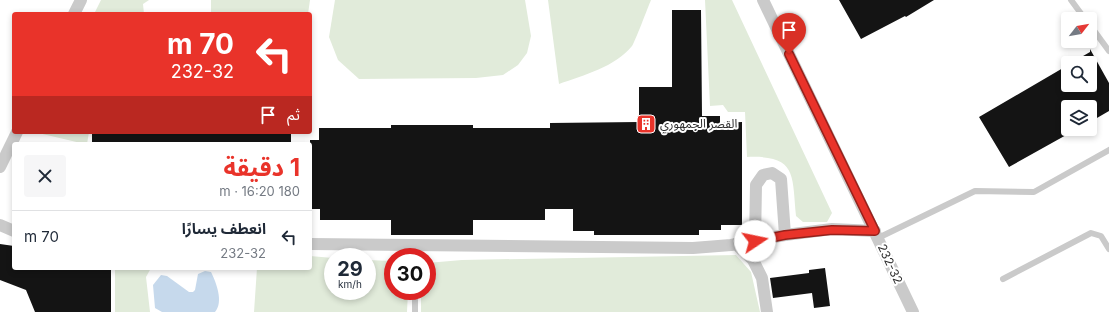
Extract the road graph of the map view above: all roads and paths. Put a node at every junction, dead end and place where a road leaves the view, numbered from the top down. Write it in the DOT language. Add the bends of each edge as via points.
graph roads {
  1 [pos="81,0"];
  2 [pos="762,0"];
  3 [pos="1072,0"];
  4 [pos="75,12"];
  5 [pos="1080,12"];
  6 [pos="1097,35"];
  7 [pos="1109,52"];
  8 [pos="12,142"];
  9 [pos="1109,150"];
  10 [pos="0,167"];
  11 [pos="0,225"];
  12 [pos="12,230"];
  13 [pos="876,234"];
  14 [pos="785,235"];
  15 [pos="755,241"];
  16 [pos="312,244"];
  17 [pos="736,244"];
  18 [pos="384,249"];
  19 [pos="1109,249"];
  20 [pos="436,251"];
  21 [pos="1003,279"];
  22 [pos="415,300"];
  23 [pos="414,312"];
  24 [pos="767,312"];
  25 [pos="913,312"];
  1 -- 4 [label="street"];
  2 -- 13 [label="street, 232-32"];
  3 -- 5 [label="lane"];
  6 -- 7 [label="lane"];
  8 -- 10 [label="street"];
  9 -- 13 [label="lane" via="1034,192 975,191"];
  11 -- 12 [label="street"];
  13 -- 14 [label="street" via="832,230"];
  13 -- 25 [label="street, 232-32"];
  14 -- 15 [label="street"];
  14 -- 15 [label="street" via="781,179 772,173 763,175 756,184"];
  15 -- 17 [label="street"];
  16 -- 18 [label="street"];
  17 -- 20 [label="street" via="693,248"];
  17 -- 24 [label="street" via="753,260 762,278"];
  19 -- 21 [label="lane" via="1101,236 1091,233"];
  22 -- 23 [label="lane"];
}
